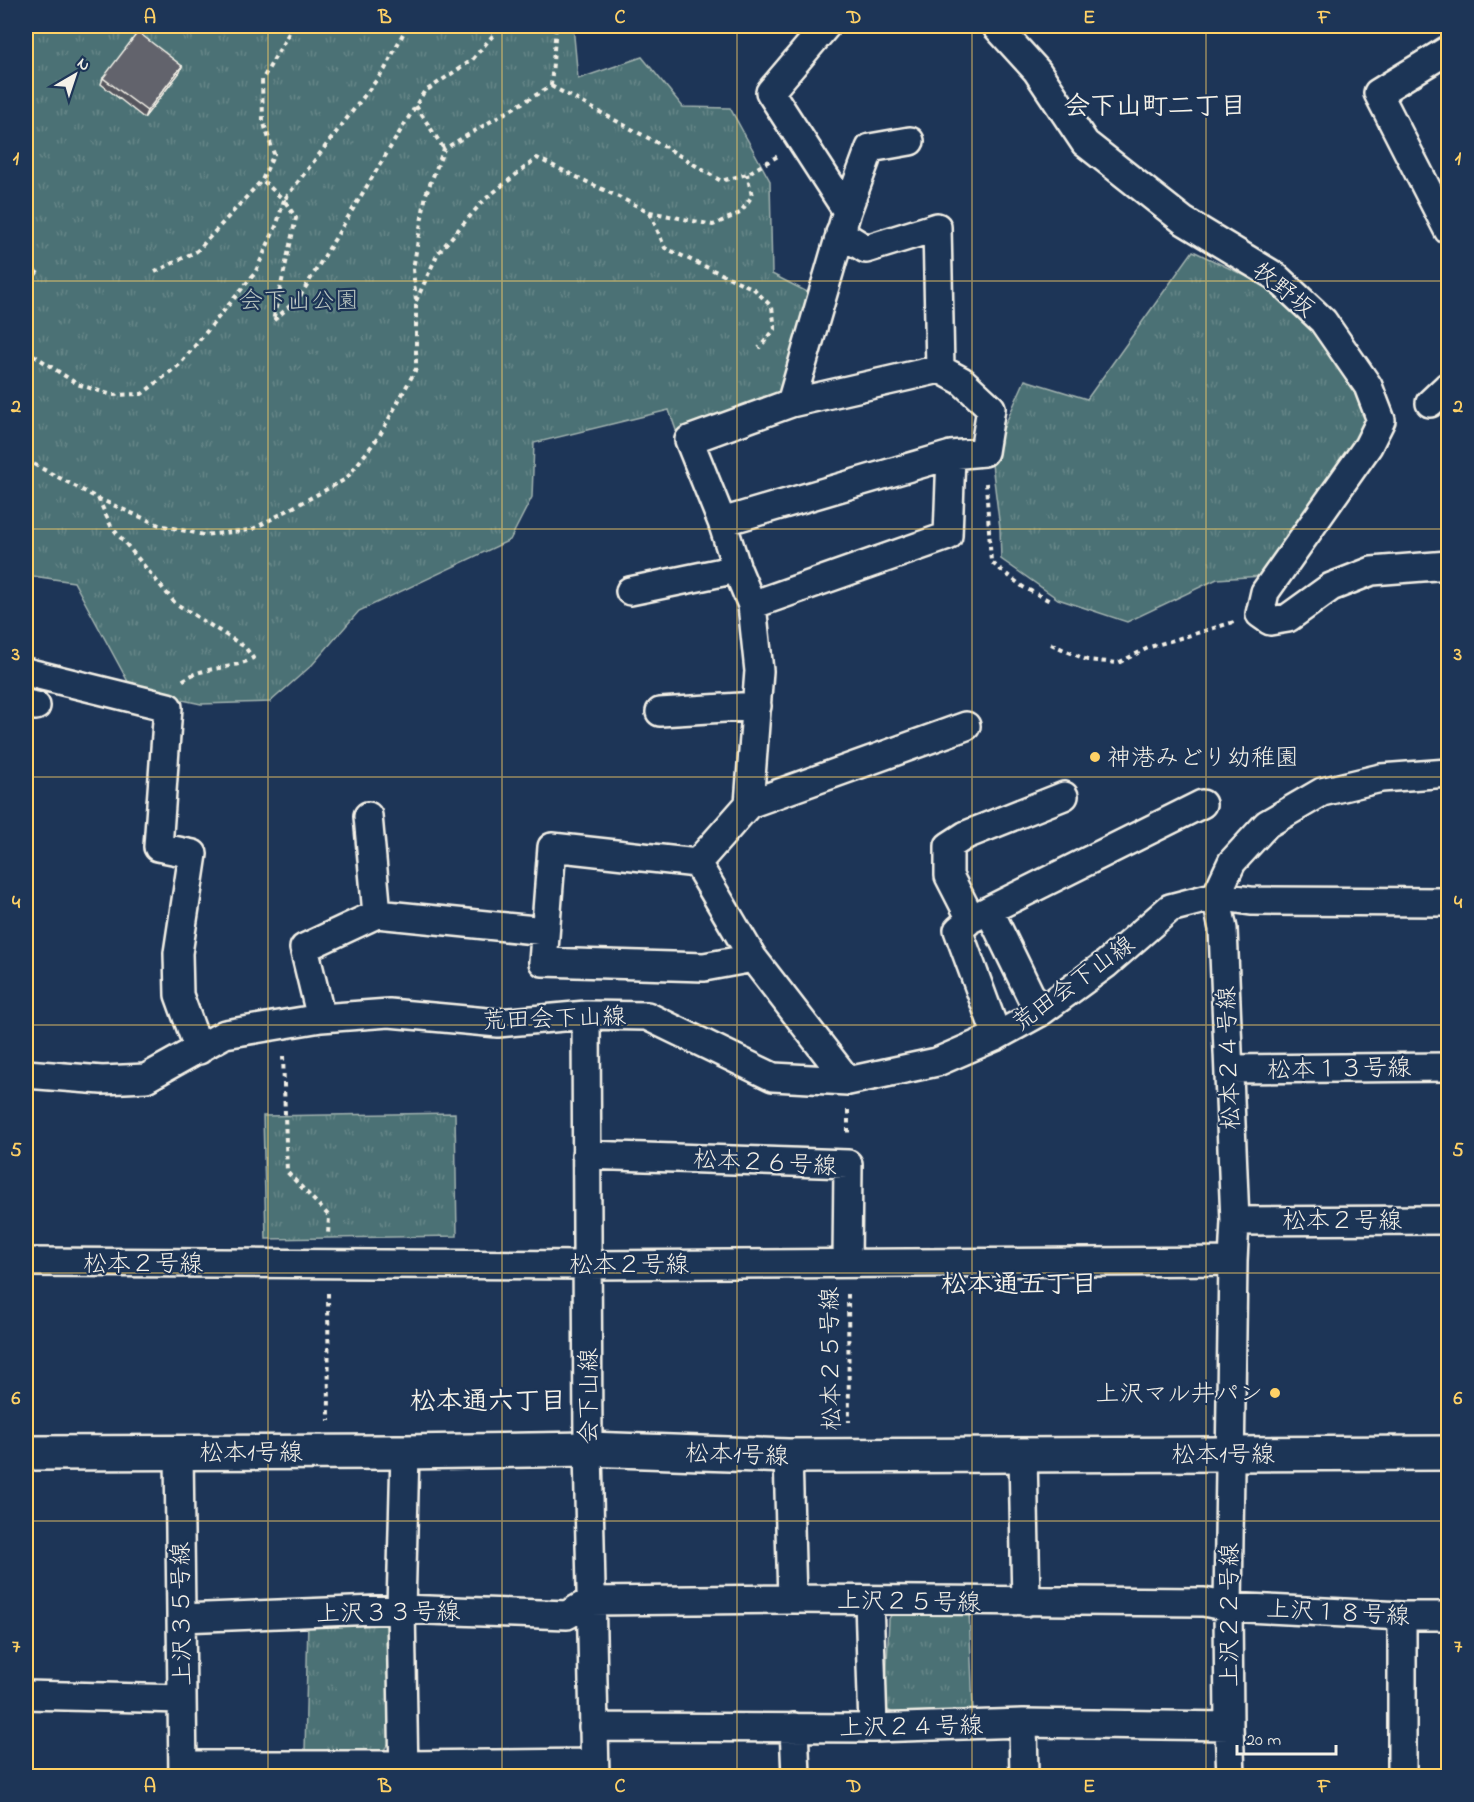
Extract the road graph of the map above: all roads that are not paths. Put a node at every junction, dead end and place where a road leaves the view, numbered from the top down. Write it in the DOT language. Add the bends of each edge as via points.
graph roads {
  1 [pos="825,26"];
  2 [pos="996,26"];
  3 [pos="1449,50"];
  4 [pos="910,141"];
  5 [pos="843,222"];
  6 [pos="1449,231"];
  7 [pos="940,369"];
  8 [pos="791,404"];
  9 [pos="951,455"];
  10 [pos="722,522"];
  11 [pos="1449,565"];
  12 [pos="737,569"];
  13 [pos="630,591"];
  14 [pos="752,605"];
  15 [pos="26,672"];
  16 [pos="757,706"];
  17 [pos="660,712"];
  18 [pos="966,726"];
  19 [pos="1449,773"];
  20 [pos="1064,796"];
  21 [pos="749,804"];
  22 [pos="1202,804"];
  23 [pos="368,816"];
  24 [pos="698,863"];
  25 [pos="1216,896"];
  26 [pos="1449,902"];
  27 [pos="377,914"];
  28 [pos="980,914"];
  29 [pos="546,931"];
  30 [pos="753,958"];
  31 [pos="1039,1012"];
  32 [pos="586,1015"];
  33 [pos="321,1018"];
  34 [pos="998,1036"];
  35 [pos="198,1050"];
  36 [pos="1449,1067"];
  37 [pos="1229,1069"];
  38 [pos="26,1074"];
  39 [pos="848,1081"];
  40 [pos="586,1155"];
  41 [pos="1449,1220"];
  42 [pos="1236,1221"];
  43 [pos="1233,1261"];
  44 [pos="26,1262"];
  45 [pos="847,1263"];
  46 [pos="587,1265"];
  47 [pos="588,1449"];
  48 [pos="179,1452"];
  49 [pos="405,1452"];
  50 [pos="26,1453"];
  51 [pos="1449,1453"];
  52 [pos="1230,1454"];
  53 [pos="1023,1455"];
  54 [pos="788,1456"];
  55 [pos="792,1599"];
  56 [pos="869,1600"];
  57 [pos="591,1601"];
  58 [pos="1026,1602"];
  59 [pos="1228,1606"];
  60 [pos="401,1610"];
  61 [pos="1402,1616"];
  62 [pos="1449,1616"];
  63 [pos="181,1618"];
  64 [pos="26,1695"];
  65 [pos="182,1699"];
  66 [pos="1023,1723"];
  67 [pos="1228,1726"];
  68 [pos="593,1727"];
  69 [pos="794,1727"];
  70 [pos="873,1728"];
  71 [pos="594,1770"];
  72 [pos="183,1771"];
  73 [pos="404,1771"];
  74 [pos="796,1776"];
  75 [pos="1024,1776"];
  76 [pos="1231,1776"];
  77 [pos="1402,1776"];
  1 -- 5 [label="street" via="770,92"];
  2 -- 11 [label="street, 牧野坂" via="1037,71 1085,143 1184,221 1275,276 1323,321 1368,386 1381,420 1368,446 1265,592 1260,614 1270,621 1288,618 1331,587 1372,571"];
  3 -- 6 [label="street" via="1378,93"];
  4 -- 5 [label="street" via="870,148"];
  5 -- 7 [label="street" via="866,249 937,228"];
  5 -- 8 [label="street"];
  7 -- 8 [label="street"];
  7 -- 9 [label="street" via="962,381 991,408 984,452"];
  8 -- 10 [label="street" via="690,440"];
  9 -- 10 [label="street"];
  9 -- 14 [label="street" via="948,536"];
  10 -- 12 [label="street"];
  12 -- 13 [label="street"];
  12 -- 14 [label="street"];
  14 -- 16 [label="street" via="759,671"];
  15 -- 35 [label="street" via="168,707 158,847 194,854 178,974 179,995"];
  16 -- 17 [label="street"];
  16 -- 21 [label="street"];
  18 -- 21 [label="street"];
  19 -- 25 [label="street" via="1381,778 1322,792 1267,824 1232,862"];
  20 -- 28 [label="street" via="966,835 949,846 949,876"];
  21 -- 24 [label="street"];
  22 -- 28 [label="street"];
  23 -- 27 [label="street"];
  24 -- 29 [label="street" via="552,848"];
  24 -- 30 [label="street"];
  25 -- 26 [label="street" via="1251,901"];
  25 -- 31 [label="street, 荒田会下山線" via="1170,908 1106,964"];
  25 -- 37 [label="street, 松本２４号線" via="1223,929"];
  27 -- 29 [label="street"];
  27 -- 33 [label="street" via="303,948"];
  28 -- 31 [label="street"];
  28 -- 34 [label="street" via="958,930"];
  29 -- 30 [label="street" via="543,962 704,967"];
  30 -- 39 [label="street"];
  31 -- 34 [label="street, 荒田会下山線"];
  32 -- 33 [label="street, 荒田会下山線" via="498,1023 389,1013"];
  32 -- 39 [label="street, 荒田会下山線" via="647,1016 773,1077"];
  32 -- 40 [label="street, 会下山線"];
  33 -- 35 [label="street, 荒田会下山線" via="225,1034"];
  34 -- 39 [label="street, 荒田会下山線" via="937,1062"];
  35 -- 38 [label="street, 荒田会下山線" via="147,1078 102,1080"];
  36 -- 37 [label="street, 松本１３号線"];
  37 -- 42 [label="street, 松本２４号線"];
  40 -- 45 [label="street, 松本２６号線" via="848,1164"];
  40 -- 46 [label="street, 会下山線"];
  41 -- 42 [label="street, 松本２号線"];
  42 -- 43 [label="street, 松本２４号線"];
  43 -- 45 [label="street, 松本２号線"];
  43 -- 52 [label="street, 松本２４号線"];
  44 -- 46 [label="street, 松本２号線"];
  45 -- 46 [label="street, 松本２号線"];
  46 -- 47 [label="street, 会下山線"];
  47 -- 49 [label="street, 松本1号線"];
  47 -- 54 [label="street, 松本1号線"];
  47 -- 57 [label="street, 会下山線"];
  48 -- 49 [label="street, 松本1号線"];
  48 -- 50 [label="street, 松本1号線"];
  48 -- 63 [label="street, 上沢３５号線"];
  49 -- 60 [label="street"];
  51 -- 52 [label="street, 松本1号線"];
  52 -- 53 [label="street, 松本1号線"];
  52 -- 59 [label="street, 上沢２２号線"];
  53 -- 54 [label="street, 松本1号線"];
  53 -- 58 [label="street"];
  54 -- 55 [label="street"];
  55 -- 56 [label="street, 上沢２５号線"];
  55 -- 57 [label="street, 上沢２５号線"];
  56 -- 58 [label="street, 上沢２５号線"];
  56 -- 70 [label="street"];
  57 -- 60 [label="street, 上沢３３号線" via="567,1615"];
  57 -- 68 [label="street, 会下山線"];
  58 -- 59 [label="street, 上沢２５号線" via="1204,1602"];
  59 -- 61 [label="street, 上沢１８号線"];
  59 -- 67 [label="street, 上沢２２号線"];
  60 -- 63 [label="street, 上沢３３号線"];
  60 -- 73 [label="street"];
  61 -- 62 [label="street, 上沢１８号線"];
  61 -- 77 [label="street"];
  63 -- 65 [label="street, 上沢３５号線"];
  64 -- 65 [label="street"];
  65 -- 72 [label="street, 上沢３５号線"];
  66 -- 67 [label="street, 上沢２４号線"];
  66 -- 70 [label="street, 上沢２４号線"];
  66 -- 75 [label="street"];
  67 -- 76 [label="street, 上沢２２号線"];
  68 -- 69 [label="street, 上沢２４号線"];
  68 -- 71 [label="street, 会下山線"];
  69 -- 70 [label="street, 上沢２４号線"];
  69 -- 74 [label="street"];
  71 -- 73 [label="street"];
  72 -- 73 [label="street"];
}
